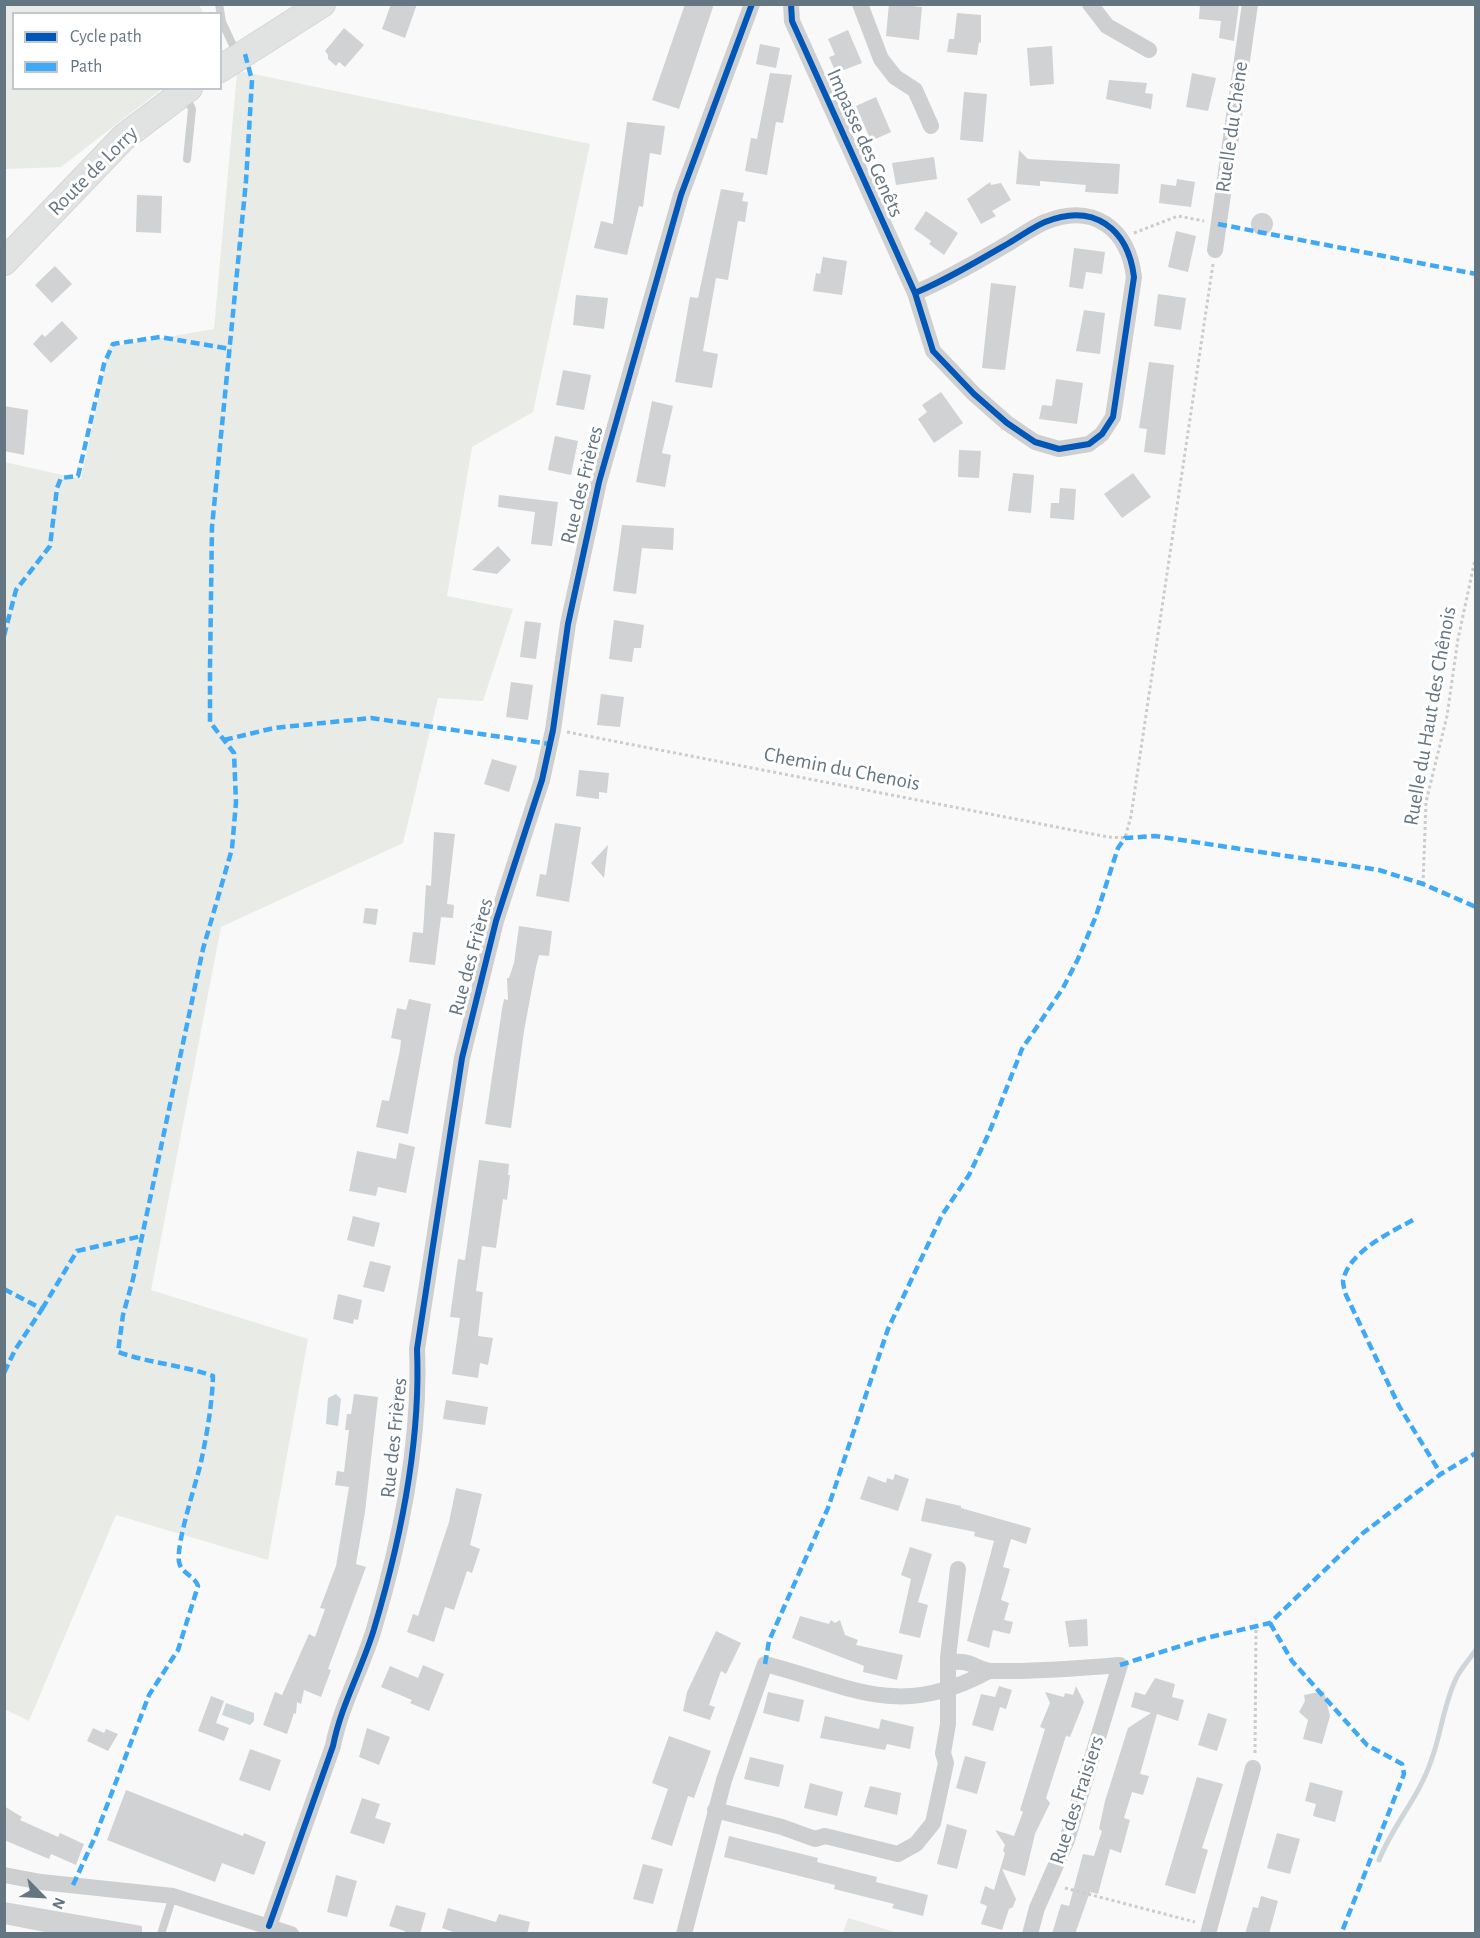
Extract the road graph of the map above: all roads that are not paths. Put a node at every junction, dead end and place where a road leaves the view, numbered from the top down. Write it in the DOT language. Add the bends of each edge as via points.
graph roads {
  1 [pos="322,4"];
  2 [pos="752,4"];
  3 [pos="791,4"];
  4 [pos="860,4"];
  5 [pos="1090,4"];
  6 [pos="1250,4"];
  7 [pos="222,18"];
  8 [pos="1149,50"];
  9 [pos="235,60"];
  10 [pos="186,90"];
  11 [pos="931,126"];
  12 [pos="187,159"];
  13 [pos="1215,250"];
  14 [pos="4,262"];
  15 [pos="915,293"];
  16 [pos="958,1569"];
  17 [pos="948,1663"];
  18 [pos="989,1671"];
  19 [pos="948,1687"];
  20 [pos="1253,1768"];
  21 [pos="715,1810"];
  22 [pos="4,1875"];
  23 [pos="172,1896"];
  24 [pos="269,1926"];
  25 [pos="1209,1930"];
  26 [pos="161,1934"];
  27 [pos="291,1934"];
  28 [pos="684,1934"];
  29 [pos="1030,1934"];
  1 -- 9 [label="main road"];
  2 -- 24 [label="street, Rue des Frières" via="681,195 620,404 581,558 542,780 496,921 462,1058 417,1349 418,1383 401,1532 374,1630 338,1721 333,1746"];
  3 -- 15 [label="street, Impasse des Genêts" via="792,21"];
  4 -- 11 [label="street" via="881,59 895,77 915,90"];
  5 -- 8 [label="street" via="1107,26"];
  6 -- 13 [label="street, Ruelle du Chêne"];
  7 -- 9 [label="lane"];
  10 -- 12 [label="lane" via="192,109"];
  10 -- 14 [label="main road, Route de Lorry" via="124,137"];
  15 -- 15 [label="street, Impasse des Genêts" via="933,351 1007,423 1035,442 1059,448 1089,444 1102,434 1113,417 1134,277 1131,256 1112,227 1084,217 1046,222"];
  16 -- 17 [label="street"];
  17 -- 18 [label="street" via="963,1660"];
  17 -- 19 [label="street"];
  18 -- 19 [label="street"];
  18 -- 29 [label="street, Rue des Fraisiers" via="1120,1665 1067,1840"];
  19 -- 21 [label="street" via="925,1696 904,1698 858,1693 765,1664"];
  19 -- 21 [label="street" via="943,1753 946,1762 933,1823 916,1844 898,1854 825,1836 814,1839"];
  20 -- 25 [label="street"];
  21 -- 28 [label="street"];
  22 -- 23 [label="street"];
  23 -- 24 [label="street"];
  23 -- 26 [label="lane"];
  24 -- 27 [label="street"];
}
